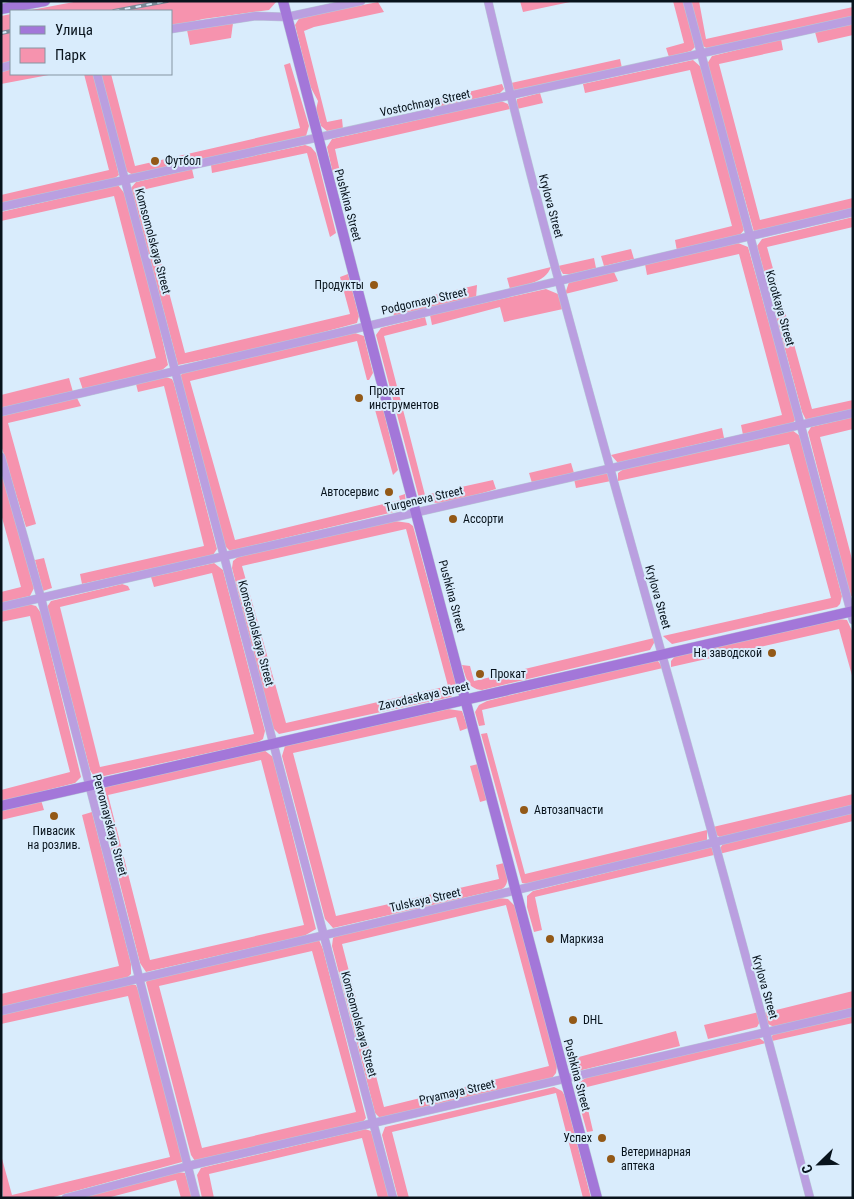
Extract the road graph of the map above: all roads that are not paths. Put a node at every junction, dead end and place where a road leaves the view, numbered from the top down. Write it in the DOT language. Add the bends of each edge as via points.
graph roads {
  1 [pos="45,1"];
  2 [pos="283,1"];
  3 [pos="361,1"];
  4 [pos="488,1"];
  5 [pos="687,1"];
  6 [pos="1,9"];
  7 [pos="287,17"];
  8 [pos="853,20"];
  9 [pos="172,29"];
  10 [pos="702,53"];
  11 [pos="97,75"];
  12 [pos="510,96"];
  13 [pos="317,138"];
  14 [pos="126,180"];
  15 [pos="1,207"];
  16 [pos="853,212"];
  17 [pos="749,236"];
  18 [pos="559,280"];
  19 [pos="367,326"];
  20 [pos="175,371"];
  21 [pos="1,412"];
  22 [pos="853,413"];
  23 [pos="801,425"];
  24 [pos="1,457"];
  25 [pos="610,468"];
  26 [pos="417,512"];
  27 [pos="224,556"];
  28 [pos="40,598"];
  29 [pos="1,607"];
  30 [pos="852,614"];
  31 [pos="662,653"];
  32 [pos="466,699"];
  33 [pos="273,742"];
  34 [pos="88,785"];
  35 [pos="1,806"];
  36 [pos="853,809"];
  37 [pos="713,843"];
  38 [pos="516,890"];
  39 [pos="324,934"];
  40 [pos="140,979"];
  41 [pos="1,1011"];
  42 [pos="853,1012"];
  43 [pos="766,1032"];
  44 [pos="565,1078"];
  45 [pos="374,1123"];
  46 [pos="188,1166"];
  47 [pos="66,1198"];
  48 [pos="196,1198"];
  49 [pos="393,1198"];
  50 [pos="597,1198"];
  51 [pos="810,1198"];
  1 -- 6 [label="main road"];
  2 -- 7 [label="main road, Pushkina Street"];
  3 -- 7 [label="street"];
  4 -- 12 [label="street, Krylova Street"];
  5 -- 10 [label="street, Korotkaya Street"];
  7 -- 9 [label="street" via="256,16"];
  7 -- 13 [label="main road, Pushkina Street"];
  8 -- 10 [label="street, Vostochnaya Street"];
  10 -- 12 [label="street, Vostochnaya Street"];
  10 -- 17 [label="street, Korotkaya Street"];
  11 -- 14 [label="street, Komsomolskaya Street"];
  12 -- 13 [label="street, Vostochnaya Street"];
  12 -- 18 [label="street, Krylova Street"];
  13 -- 14 [label="street, Vostochnaya Street"];
  13 -- 19 [label="main road, Pushkina Street"];
  14 -- 15 [label="street, Vostochnaya Street"];
  14 -- 20 [label="street, Komsomolskaya Street"];
  16 -- 17 [label="street, Podgornaya Street"];
  17 -- 18 [label="street, Podgornaya Street"];
  17 -- 23 [label="street, Korotkaya Street"];
  18 -- 19 [label="street, Podgornaya Street"];
  18 -- 25 [label="street, Krylova Street"];
  19 -- 20 [label="street, Podgornaya Street"];
  19 -- 26 [label="main road, Pushkina Street"];
  20 -- 21 [label="street, Podgornaya Street"];
  20 -- 27 [label="street, Komsomolskaya Street"];
  22 -- 23 [label="street, Turgeneva Street"];
  23 -- 25 [label="street, Turgeneva Street"];
  23 -- 30 [label="street, Korotkaya Street"];
  24 -- 28 [label="street, Pervomayskaya Street"];
  25 -- 26 [label="street, Turgeneva Street"];
  25 -- 31 [label="street, Krylova Street"];
  26 -- 27 [label="street, Turgeneva Street"];
  26 -- 32 [label="main road, Pushkina Street"];
  27 -- 28 [label="street, Turgeneva Street"];
  27 -- 33 [label="street, Komsomolskaya Street"];
  28 -- 29 [label="street, Turgeneva Street"];
  28 -- 34 [label="street, Pervomayskaya Street"];
  30 -- 31 [label="main road, Zavodaskaya Street"];
  31 -- 32 [label="main road, Zavodaskaya Street"];
  31 -- 37 [label="street, Krylova Street"];
  32 -- 33 [label="main road, Zavodaskaya Street"];
  32 -- 38 [label="main road, Pushkina Street"];
  33 -- 34 [label="main road, Zavodaskaya Street"];
  33 -- 39 [label="street, Komsomolskaya Street"];
  34 -- 35 [label="main road, Zavodaskaya Street"];
  34 -- 40 [label="street, Pervomayskaya Street"];
  36 -- 37 [label="street, Tulskaya Street"];
  37 -- 38 [label="street, Tulskaya Street"];
  37 -- 43 [label="street, Krylova Street"];
  38 -- 39 [label="street, Tulskaya Street"];
  38 -- 44 [label="main road, Pushkina Street"];
  39 -- 40 [label="street, Tulskaya Street"];
  39 -- 45 [label="street, Komsomolskaya Street"];
  40 -- 41 [label="street, Tulskaya Street"];
  40 -- 46 [label="street, Pervomayskaya Street"];
  42 -- 43 [label="street, Pryamaya Street"];
  43 -- 44 [label="street, Pryamaya Street"];
  43 -- 51 [label="street, Krylova Street"];
  44 -- 45 [label="street, Pryamaya Street"];
  44 -- 50 [label="main road, Pushkina Street"];
  45 -- 46 [label="street, Pryamaya Street"];
  45 -- 49 [label="street, Komsomolskaya Street"];
  46 -- 47 [label="street, Pryamaya Street"];
  46 -- 48 [label="street, Pervomayskaya Street"];
}
